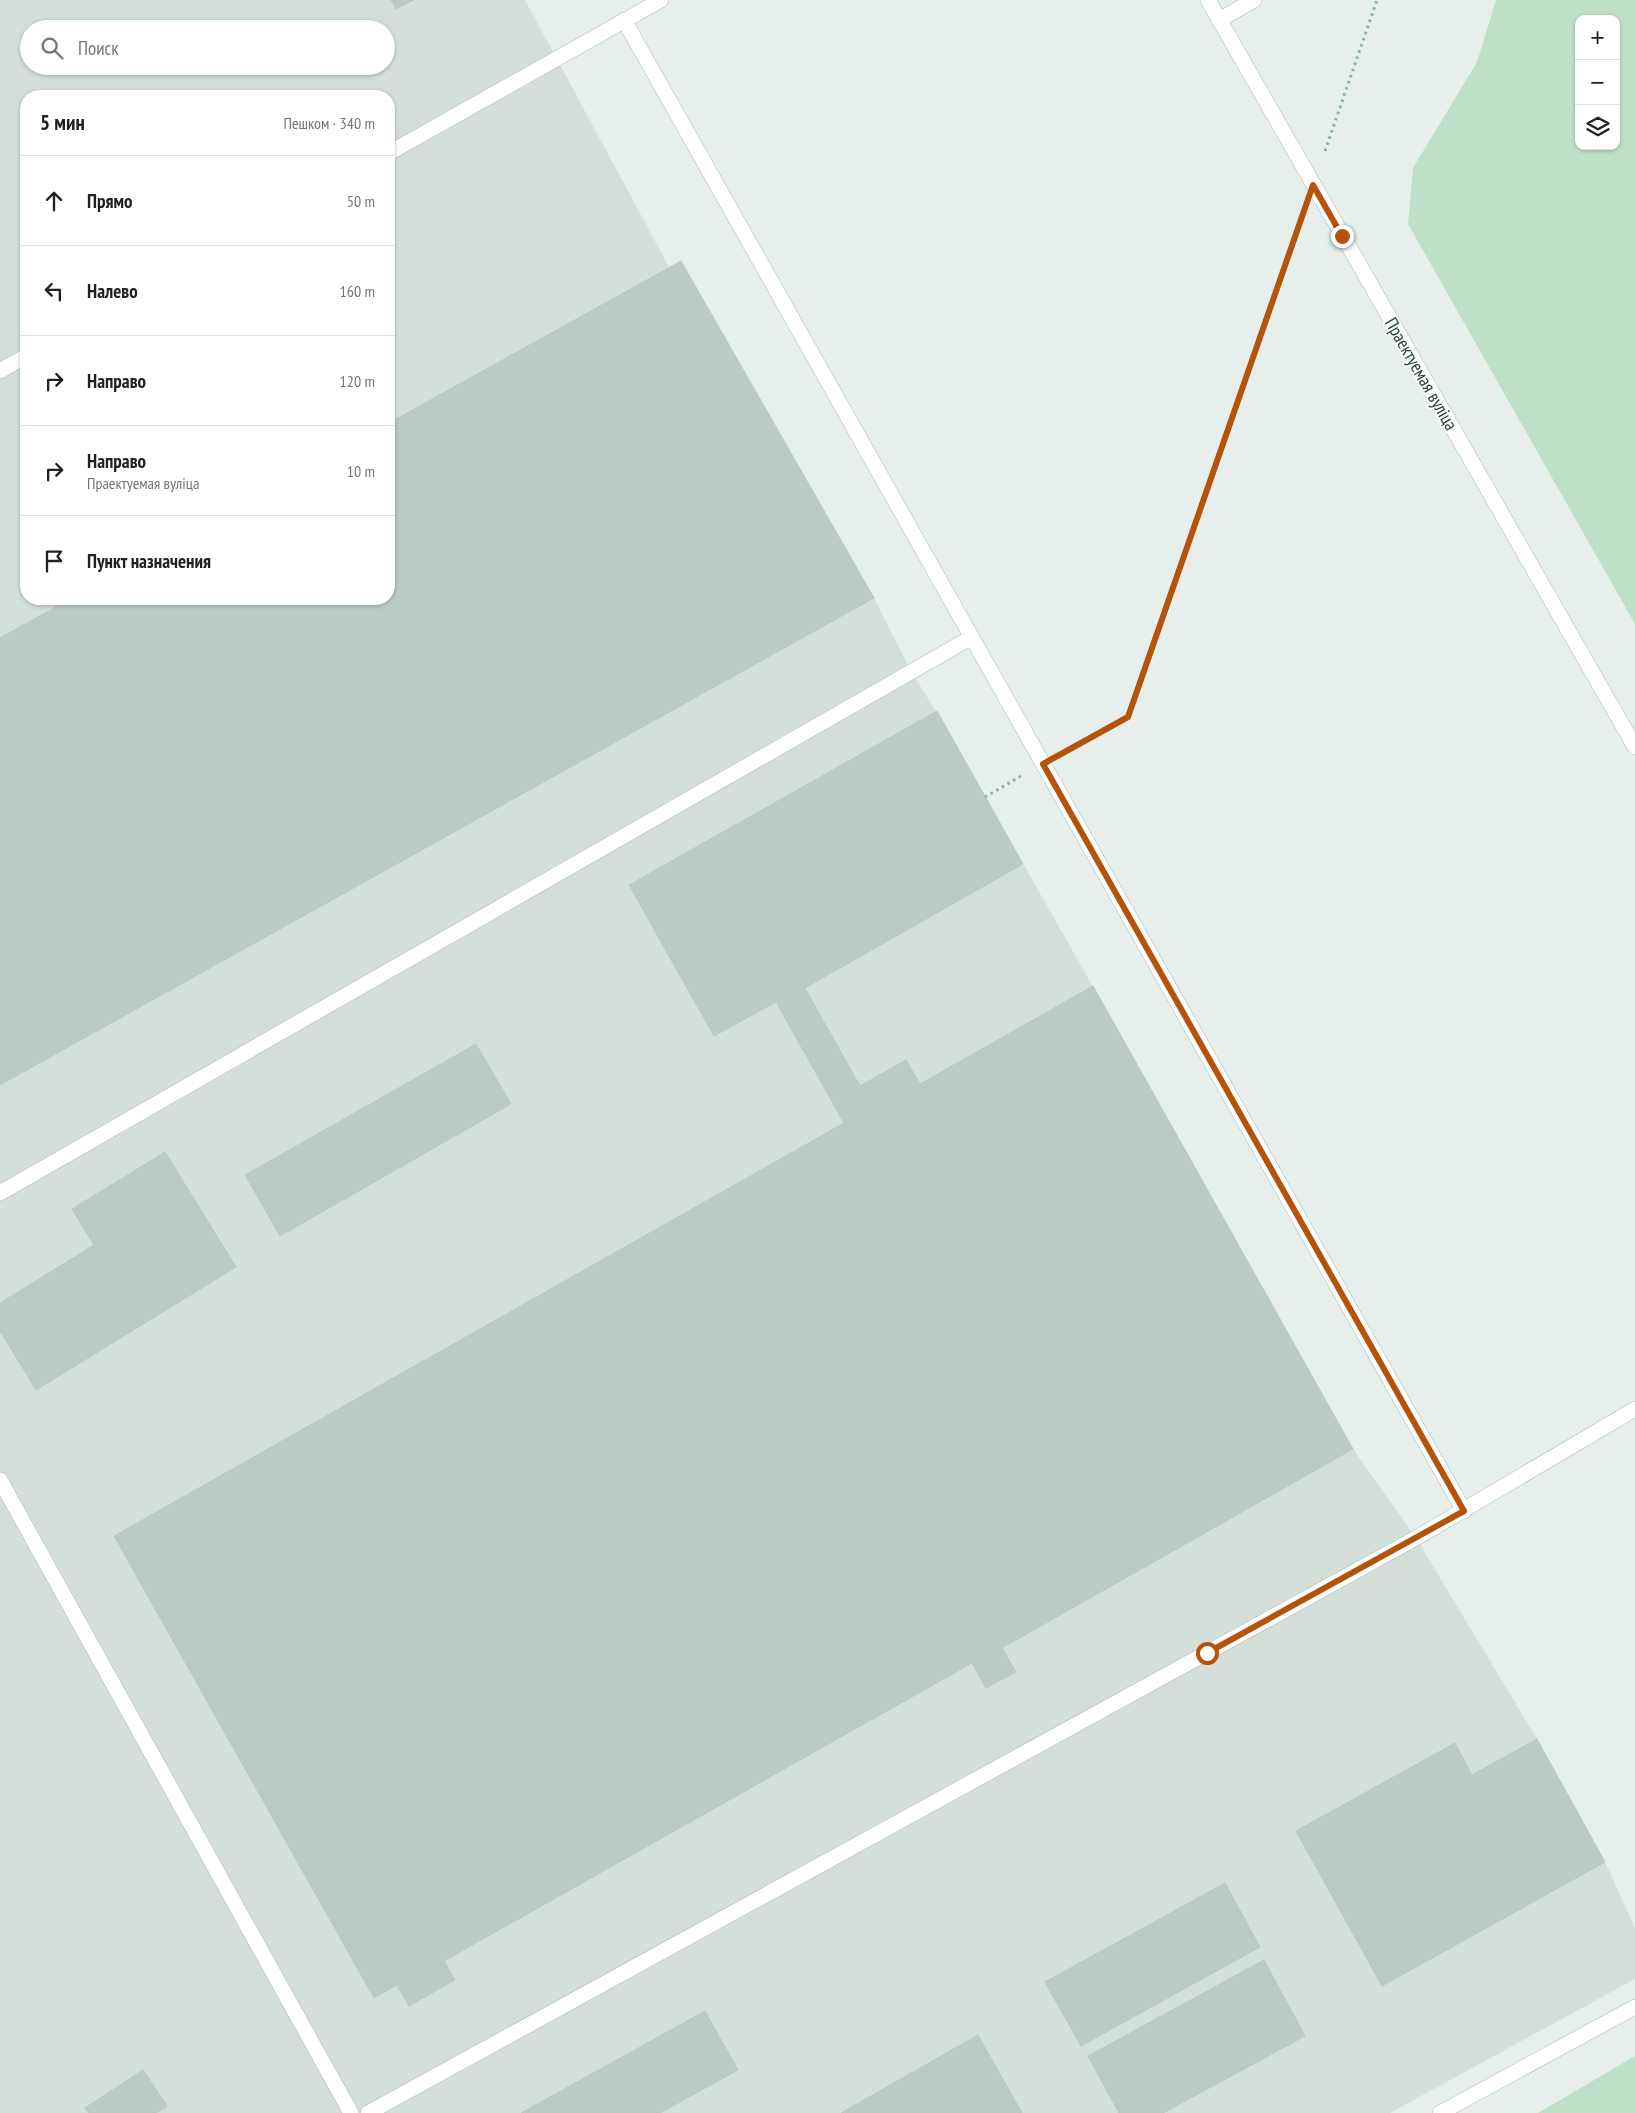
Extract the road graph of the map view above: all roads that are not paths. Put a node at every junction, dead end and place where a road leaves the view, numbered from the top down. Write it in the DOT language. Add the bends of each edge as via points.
graph roads {
  1 [pos="661,0"];
  2 [pos="1208,0"];
  3 [pos="1254,0"];
  4 [pos="624,20"];
  5 [pos="1220,20"];
  6 [pos="395,149"];
  7 [pos="20,359"];
  8 [pos="0,371"];
  9 [pos="972,637"];
  10 [pos="1635,747"];
  11 [pos="0,1192"];
  12 [pos="1635,1409"];
  13 [pos="0,1480"];
  14 [pos="1464,1511"];
  15 [pos="1635,2007"];
  16 [pos="351,2113"];
  17 [pos="368,2113"];
  18 [pos="1440,2113"];
  1 -- 4 [label="street"];
  2 -- 5 [label="street, Праектуемая вуліца"];
  3 -- 5 [label="street"];
  4 -- 6 [label="street"];
  4 -- 9 [label="street"];
  5 -- 10 [label="street, Праектуемая вуліца"];
  7 -- 8 [label="street"];
  9 -- 11 [label="street"];
  9 -- 14 [label="street"];
  12 -- 14 [label="street"];
  13 -- 16 [label="street"];
  14 -- 17 [label="street"];
  15 -- 18 [label="street"];
}
